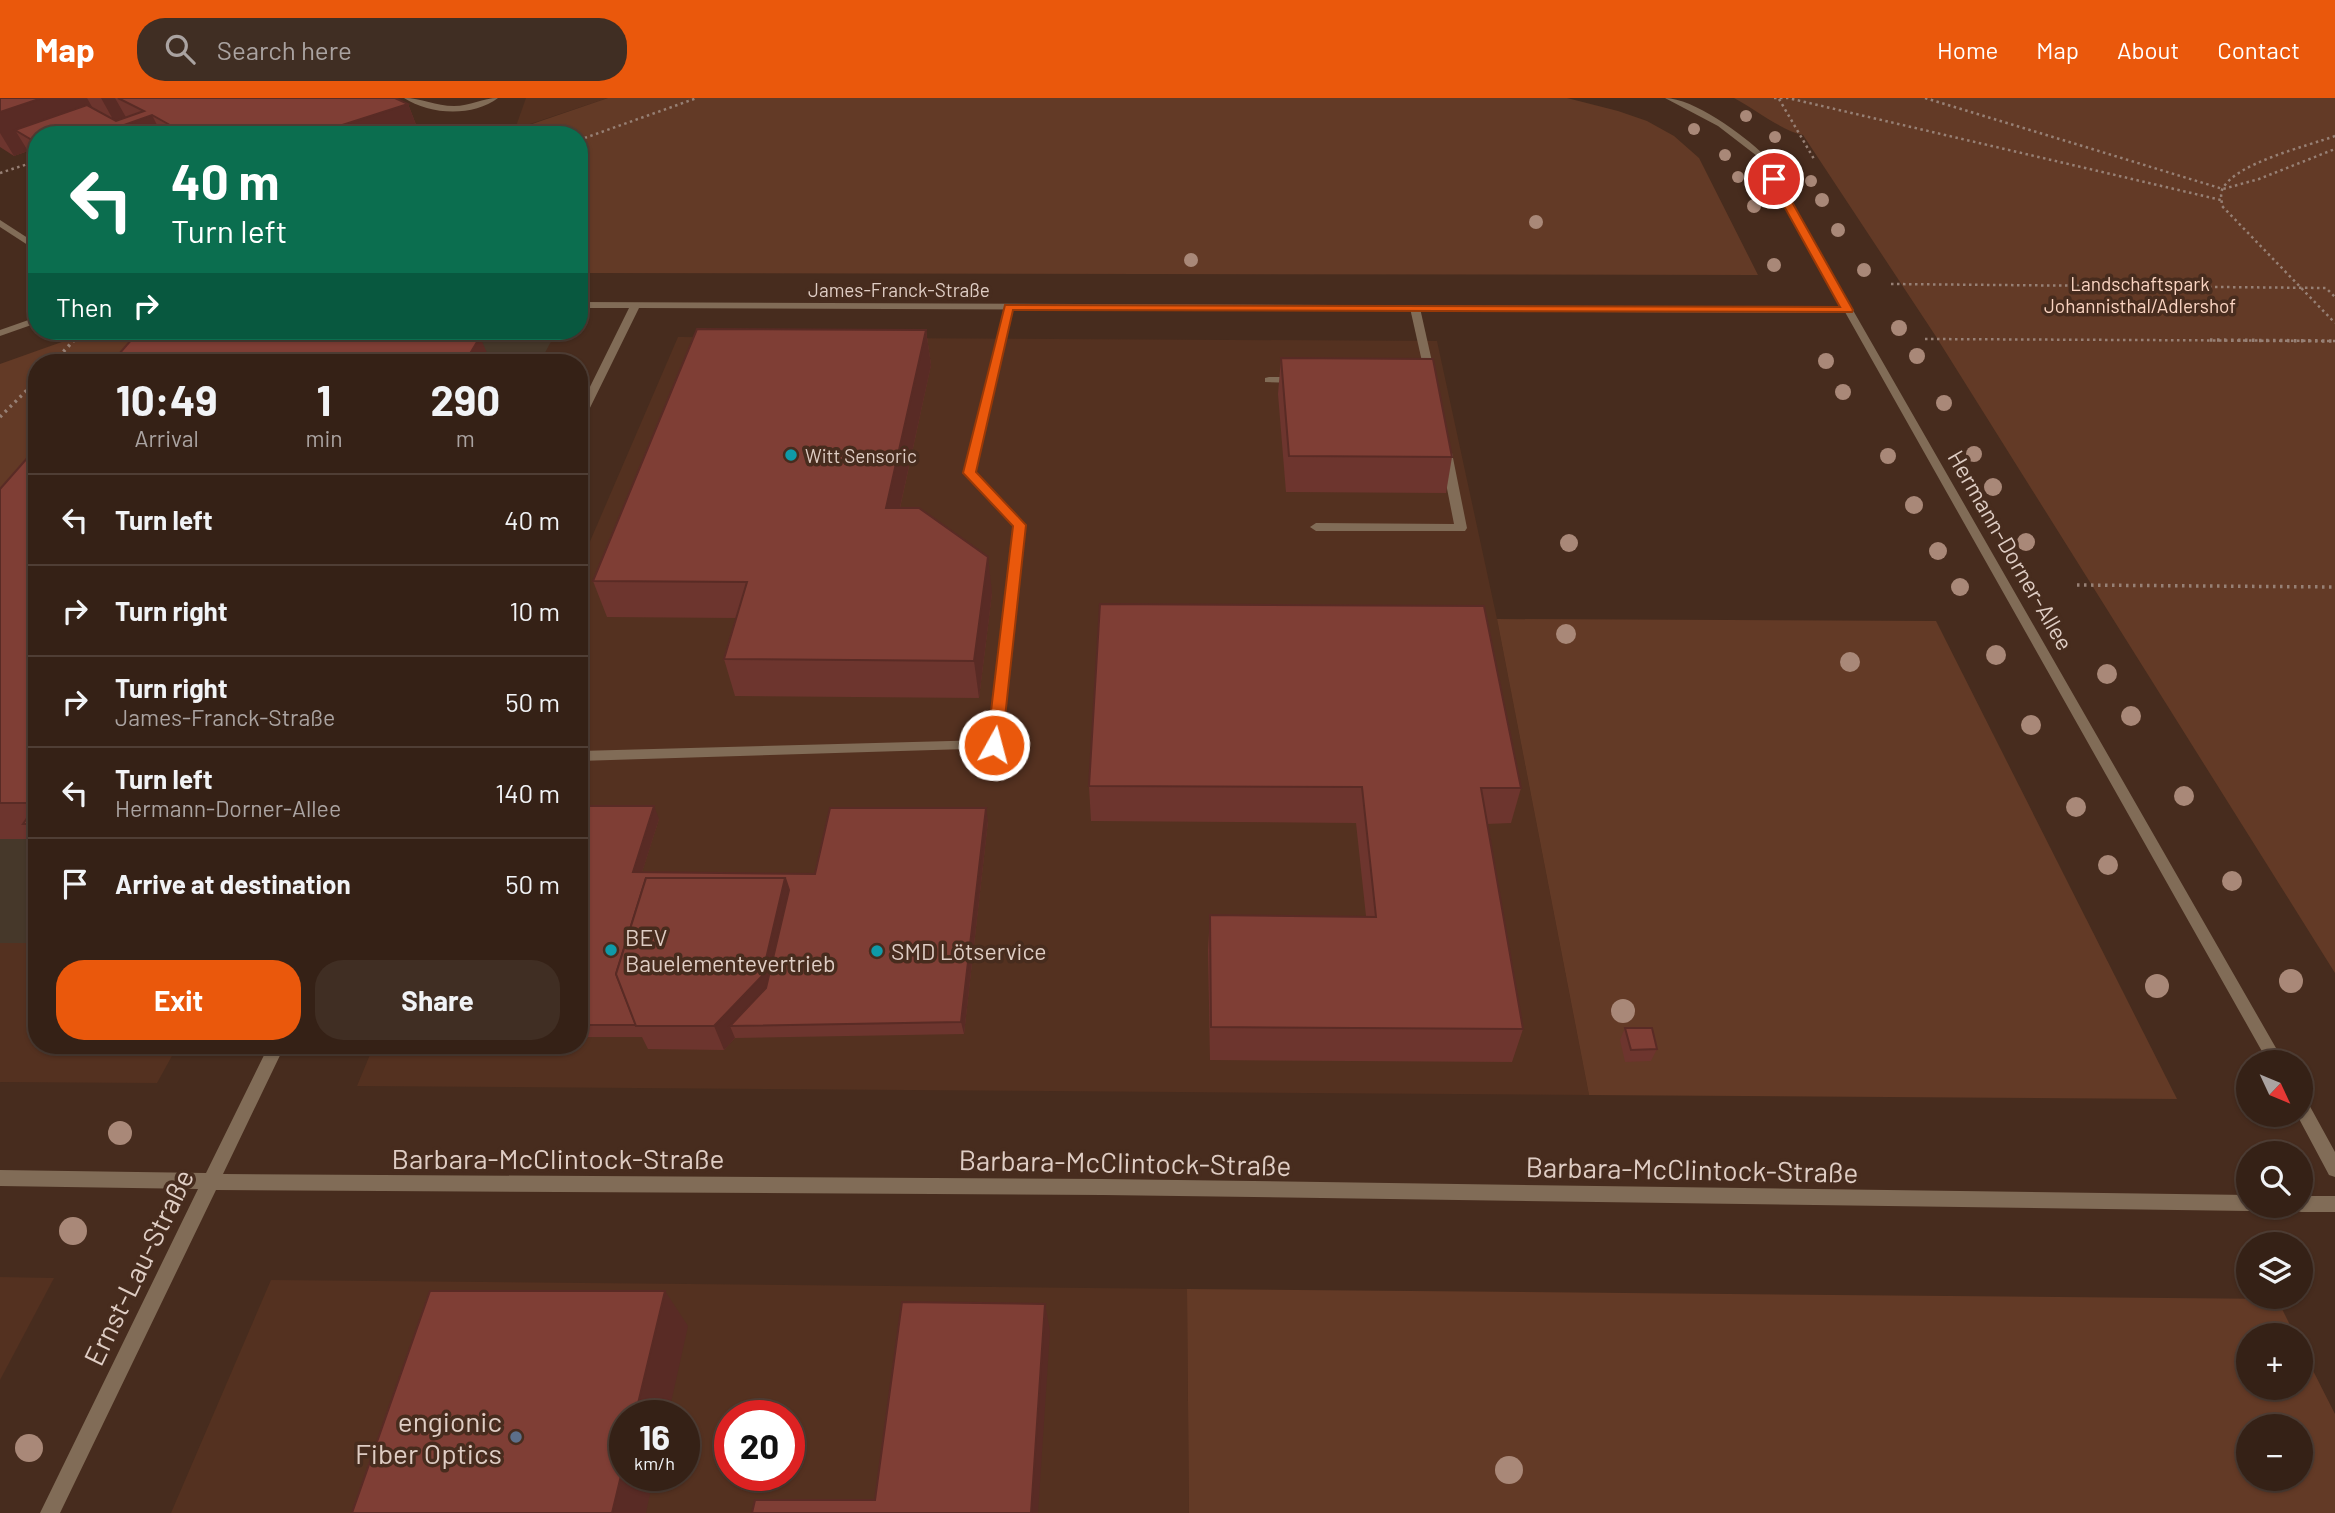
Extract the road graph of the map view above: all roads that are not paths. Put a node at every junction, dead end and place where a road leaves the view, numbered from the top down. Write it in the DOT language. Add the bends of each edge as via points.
graph roads {
  1 [pos="408,98"];
  2 [pos="494,98"];
  3 [pos="1668,98"];
  4 [pos="0,223"];
  5 [pos="28,242"];
  6 [pos="588,305"];
  7 [pos="635,306"];
  8 [pos="1009,307"];
  9 [pos="1415,308"];
  10 [pos="1848,310"];
  11 [pos="28,323"];
  12 [pos="0,333"];
  13 [pos="1269,380"];
  14 [pos="1309,380"];
  15 [pos="1417,380"];
  16 [pos="1431,380"];
  17 [pos="1434,393"];
  18 [pos="588,402"];
  19 [pos="1445,447"];
  20 [pos="1316,527"];
  21 [pos="588,756"];
  22 [pos="2269,1050"];
  23 [pos="273,1054"];
  24 [pos="2312,1127"];
  25 [pos="2335,1169"];
  26 [pos="0,1178"];
  27 [pos="211,1181"];
  28 [pos="2236,1203"];
  29 [pos="2313,1204"];
  30 [pos="2335,1204"];
  31 [pos="50,1513"];
  1 -- 2 [label="street" via="442,109"];
  3 -- 10 [label="street, Hermann-Dorner-Allee" via="1721,124 1760,155"];
  4 -- 5 [label="street"];
  6 -- 7 [label="street, James-Franck-Straße"];
  7 -- 8 [label="street, James-Franck-Straße"];
  7 -- 18 [label="street"];
  8 -- 9 [label="street, James-Franck-Straße"];
  8 -- 21 [label="street" via="970,473 1019,525 994,745"];
  9 -- 10 [label="street, James-Franck-Straße"];
  9 -- 16 [label="street"];
  10 -- 22 [label="street, Hermann-Dorner-Allee"];
  11 -- 12 [label="street"];
  13 -- 14 [label="street"];
  15 -- 16 [label="street"];
  16 -- 17 [label="street"];
  19 -- 20 [label="street" via="1461,528"];
  23 -- 27 [label="street, Ernst-Lau-Straße"];
  24 -- 25 [label="street"];
  26 -- 27 [label="street, Barbara-McClintock-Straße"];
  27 -- 28 [label="street, Barbara-McClintock-Straße" via="1103,1187"];
  27 -- 31 [label="street, Ernst-Lau-Straße"];
  29 -- 30 [label="street"];
}
